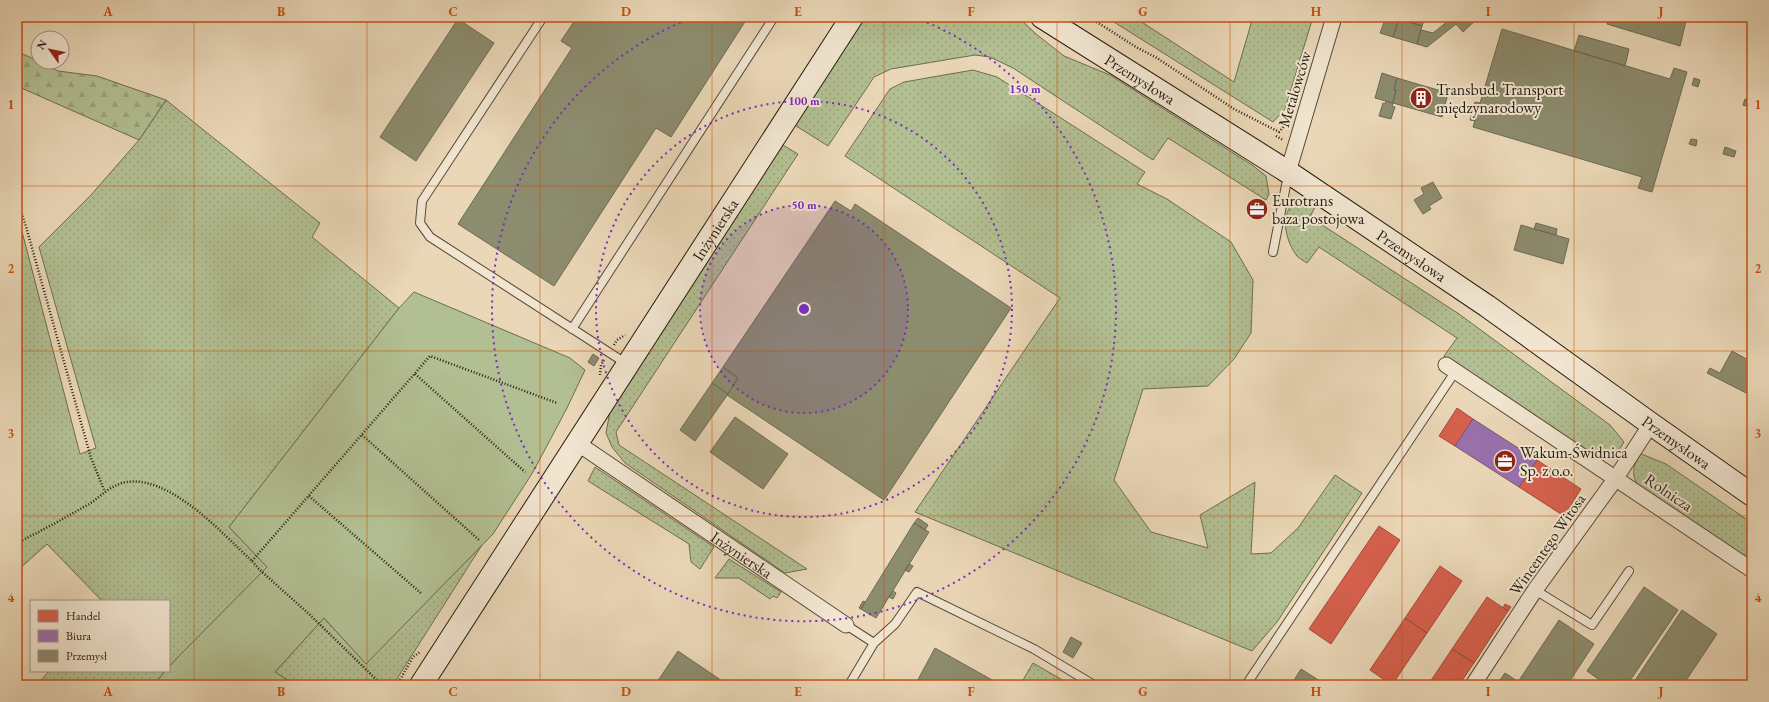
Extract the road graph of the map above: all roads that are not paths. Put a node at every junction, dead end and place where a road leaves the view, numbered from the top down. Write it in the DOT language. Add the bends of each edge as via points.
graph roads {
  1 [pos="543,17"];
  2 [pos="774,17"];
  3 [pos="852,17"];
  4 [pos="1042,17"];
  5 [pos="1334,17"];
  6 [pos="1288,172"];
  7 [pos="1273,252"];
  8 [pos="572,329"];
  9 [pos="627,364"];
  10 [pos="1451,368"];
  11 [pos="1650,424"];
  12 [pos="577,443"];
  13 [pos="1616,478"];
  14 [pos="1752,495"];
  15 [pos="1752,570"];
  16 [pos="1629,571"];
  17 [pos="1536,590"];
  18 [pos="846,625"];
  19 [pos="874,643"];
  20 [pos="421,685"];
  21 [pos="849,685"];
  22 [pos="1094,685"];
  23 [pos="1246,685"];
  24 [pos="1473,685"];
  1 -- 8 [label="lane" via="422,201 420,223 430,237"];
  2 -- 8 [label="lane"];
  3 -- 9 [label="main road, Inżynierska"];
  4 -- 6 [label="main road, Przemysłowa"];
  5 -- 6 [label="street, Metalowców"];
  6 -- 7 [label="lane"];
  6 -- 11 [label="main road, Przemysłowa" via="1487,306"];
  8 -- 9 [label="lane"];
  9 -- 12 [label="main road, Inżynierska"];
  10 -- 13 [label="street, Rolnicza"];
  10 -- 23 [label="lane"];
  11 -- 13 [label="street, Wincentego Witosa"];
  11 -- 14 [label="main road, Przemysłowa"];
  12 -- 18 [label="street, Inżynierska"];
  12 -- 20 [label="main road, Inżynierska"];
  13 -- 15 [label="street, Rolnicza"];
  13 -- 17 [label="street, Wincentego Witosa"];
  16 -- 17 [label="lane" via="1592,625"];
  17 -- 24 [label="street, Wincentego Witosa"];
  18 -- 19 [label="lane"];
  19 -- 21 [label="lane"];
  19 -- 22 [label="lane" via="895,624 917,592 1034,649"];
}
